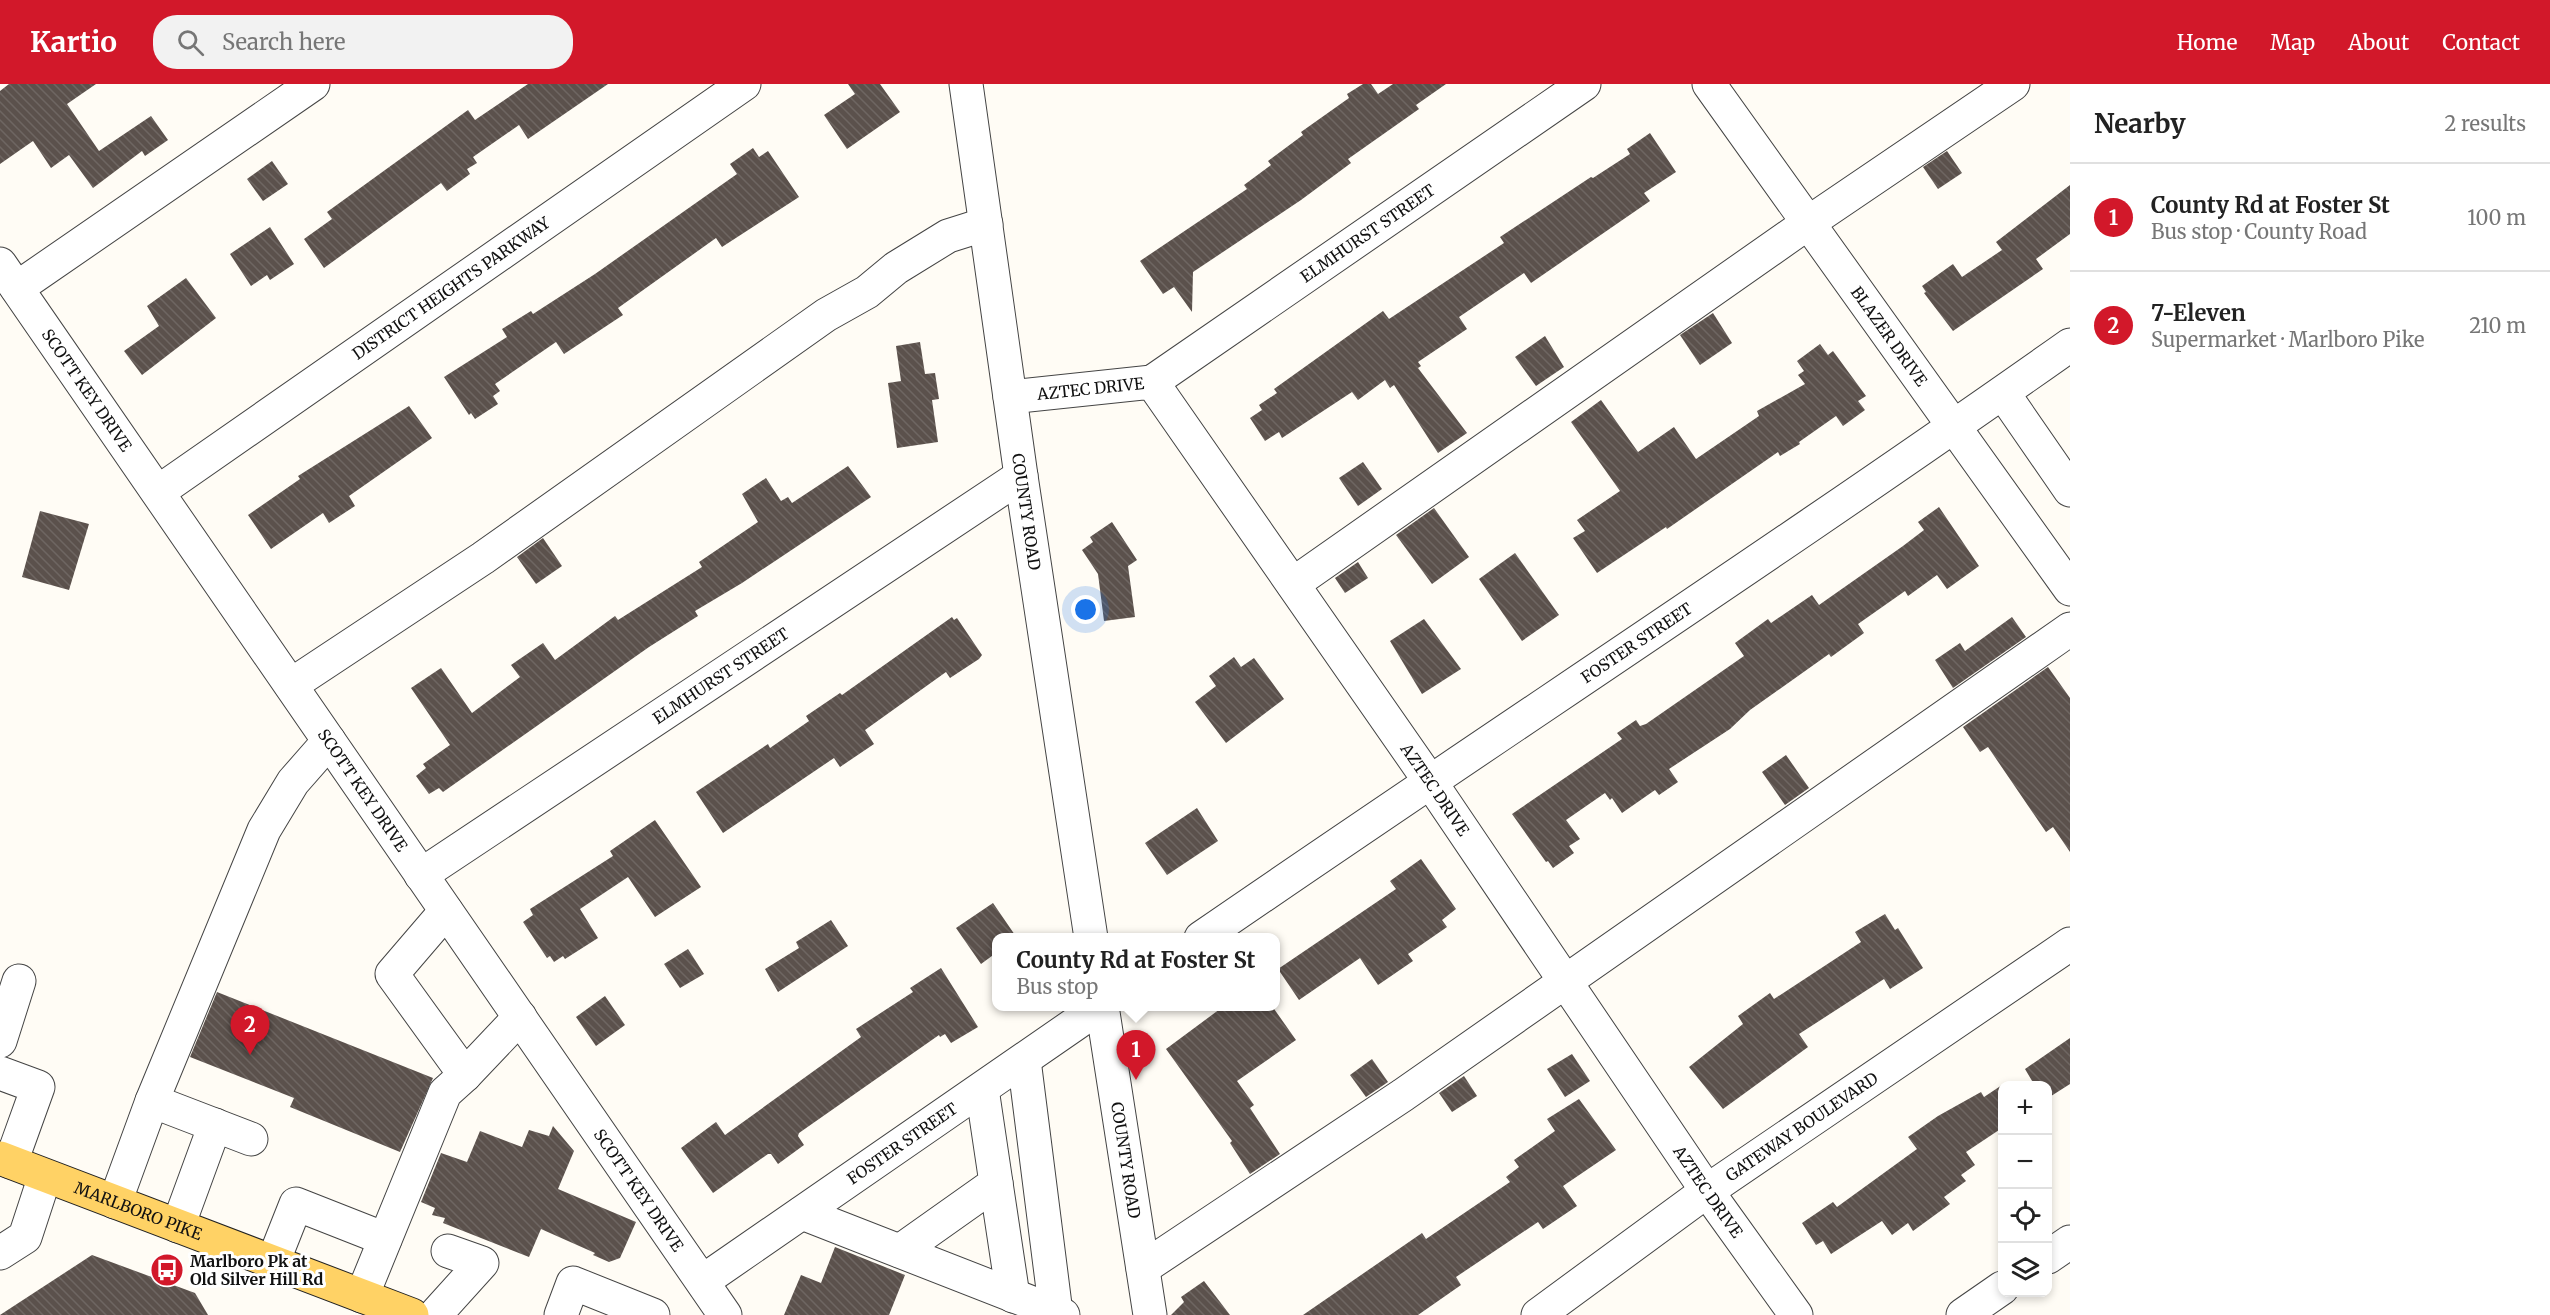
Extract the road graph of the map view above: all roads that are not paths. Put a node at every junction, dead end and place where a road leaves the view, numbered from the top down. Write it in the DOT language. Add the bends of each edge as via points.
graph roads {
  1 [pos="313,84"];
  2 [pos="744,84"];
  3 [pos="966,84"];
  4 [pos="1584,84"];
  5 [pos="1709,84"];
  6 [pos="2013,84"];
  7 [pos="1808,223"];
  8 [pos="986,224"];
  9 [pos="9,276"];
  10 [pos="2070,345"];
  11 [pos="1152,382"];
  12 [pos="2003,393"];
  13 [pos="1010,397"];
  14 [pos="1954,428"];
  15 [pos="1021,476"];
  16 [pos="2070,490"];
  17 [pos="158,492"];
  18 [pos="1293,584"];
  19 [pos="2070,589"];
  20 [pos="2070,629"];
  21 [pos="291,685"];
  22 [pos="329,741"];
  23 [pos="1429,780"];
  24 [pos="421,876"];
  25 [pos="446,911"];
  26 [pos="1090,933"];
  27 [pos="1208,933"];
  28 [pos="2070,944"];
  29 [pos="19,981"];
  30 [pos="1566,982"];
  31 [pos="1094,1011"];
  32 [pos="1102,1011"];
  33 [pos="520,1017"];
  34 [pos="0,1041"];
  35 [pos="1024,1060"];
  36 [pos="0,1073"];
  37 [pos="465,1074"];
  38 [pos="982,1089"];
  39 [pos="152,1101"];
  40 [pos="215,1125"];
  41 [pos="250,1139"];
  42 [pos="6,1160"];
  43 [pos="45,1176"];
  44 [pos="996,1183"];
  45 [pos="1707,1191"];
  46 [pos="115,1202"];
  47 [pos="802,1213"];
  48 [pos="178,1226"];
  49 [pos="385,1239"];
  50 [pos="2070,1242"];
  51 [pos="448,1251"];
  52 [pos="900,1251"];
  53 [pos="0,1253"];
  54 [pos="2052,1254"];
  55 [pos="273,1262"];
  56 [pos="1143,1268"];
  57 [pos="703,1281"];
  58 [pos="1998,1291"];
  59 [pos="362,1296"];
  60 [pos="1017,1303"];
  61 [pos="1060,1314"];
  62 [pos="412,1315"];
  63 [pos="435,1315"];
  64 [pos="561,1315"];
  65 [pos="653,1315"];
  66 [pos="725,1315"];
  67 [pos="1150,1315"];
  68 [pos="1538,1315"];
  69 [pos="1796,1315"];
  70 [pos="1964,1315"];
  1 -- 9 [label="street"];
  2 -- 17 [label="street, DISTRICT HEIGHTS PARKWAY"];
  3 -- 8 [label="street, COUNTY ROAD"];
  4 -- 11 [label="street, ELMHURST STREET"];
  5 -- 7 [label="street, BLAZER DRIVE"];
  6 -- 7 [label="street"];
  7 -- 14 [label="street, BLAZER DRIVE"];
  7 -- 18 [label="street"];
  8 -- 13 [label="street, COUNTY ROAD"];
  8 -- 21 [label="street" via="948,236 896,268 483,558"];
  9 -- 17 [label="street, SCOTT KEY DRIVE"];
  10 -- 12 [label="street, FOSTER STREET"];
  11 -- 13 [label="street, AZTEC DRIVE"];
  11 -- 18 [label="street, AZTEC DRIVE"];
  12 -- 14 [label="street, FOSTER STREET"];
  12 -- 16 [label="street"];
  13 -- 15 [label="street, COUNTY ROAD"];
  14 -- 19 [label="street, BLAZER DRIVE"];
  14 -- 23 [label="street, FOSTER STREET"];
  15 -- 24 [label="street, ELMHURST STREET"];
  15 -- 26 [label="street, COUNTY ROAD"];
  17 -- 21 [label="street, SCOTT KEY DRIVE"];
  18 -- 23 [label="street, AZTEC DRIVE"];
  20 -- 30 [label="street"];
  21 -- 22 [label="street, SCOTT KEY DRIVE"];
  22 -- 24 [label="street, SCOTT KEY DRIVE"];
  22 -- 39 [label="street" via="293,782 264,830"];
  23 -- 27 [label="street, FOSTER STREET"];
  23 -- 30 [label="street, AZTEC DRIVE"];
  24 -- 25 [label="street, SCOTT KEY DRIVE"];
  25 -- 33 [label="street, SCOTT KEY DRIVE"];
  25 -- 37 [label="street" via="392,974"];
  28 -- 45 [label="street, GATEWAY BOULEVARD"];
  29 -- 34 [label="street"];
  30 -- 45 [label="street, AZTEC DRIVE"];
  30 -- 56 [label="street"];
  31 -- 35 [label="street, FOSTER STREET"];
  32 -- 56 [label="street, COUNTY ROAD"];
  33 -- 37 [label="street"];
  33 -- 57 [label="street, SCOTT KEY DRIVE"];
  35 -- 38 [label="street, FOSTER STREET"];
  35 -- 61 [label="street"];
  36 -- 42 [label="street" via="38,1087"];
  37 -- 49 [label="street" via="445,1093"];
  38 -- 44 [label="street"];
  38 -- 47 [label="street, FOSTER STREET"];
  39 -- 40 [label="street"];
  39 -- 46 [label="street"];
  40 -- 41 [label="street"];
  40 -- 48 [label="street"];
  42 -- 43 [label="main road, MARLBORO PIKE"];
  43 -- 46 [label="main road, MARLBORO PIKE"];
  43 -- 53 [label="street" via="25,1237"];
  44 -- 52 [label="street"];
  44 -- 60 [label="street"];
  45 -- 68 [label="street, GATEWAY BOULEVARD"];
  45 -- 69 [label="street, AZTEC DRIVE"];
  46 -- 48 [label="main road, MARLBORO PIKE"];
  47 -- 52 [label="street"];
  47 -- 57 [label="street, FOSTER STREET"];
  48 -- 55 [label="main road, MARLBORO PIKE"];
  49 -- 55 [label="street" via="296,1204"];
  49 -- 59 [label="street"];
  50 -- 54 [label="street"];
  51 -- 63 [label="street" via="482,1263"];
  52 -- 60 [label="street"];
  55 -- 59 [label="main road, MARLBORO PIKE"];
  56 -- 67 [label="street, COUNTY ROAD"];
  57 -- 66 [label="street, SCOTT KEY DRIVE"];
  58 -- 70 [label="street"];
  59 -- 62 [label="main road, MARLBORO PIKE"];
  60 -- 61 [label="street"];
  64 -- 65 [label="street" via="573,1283"];
}
